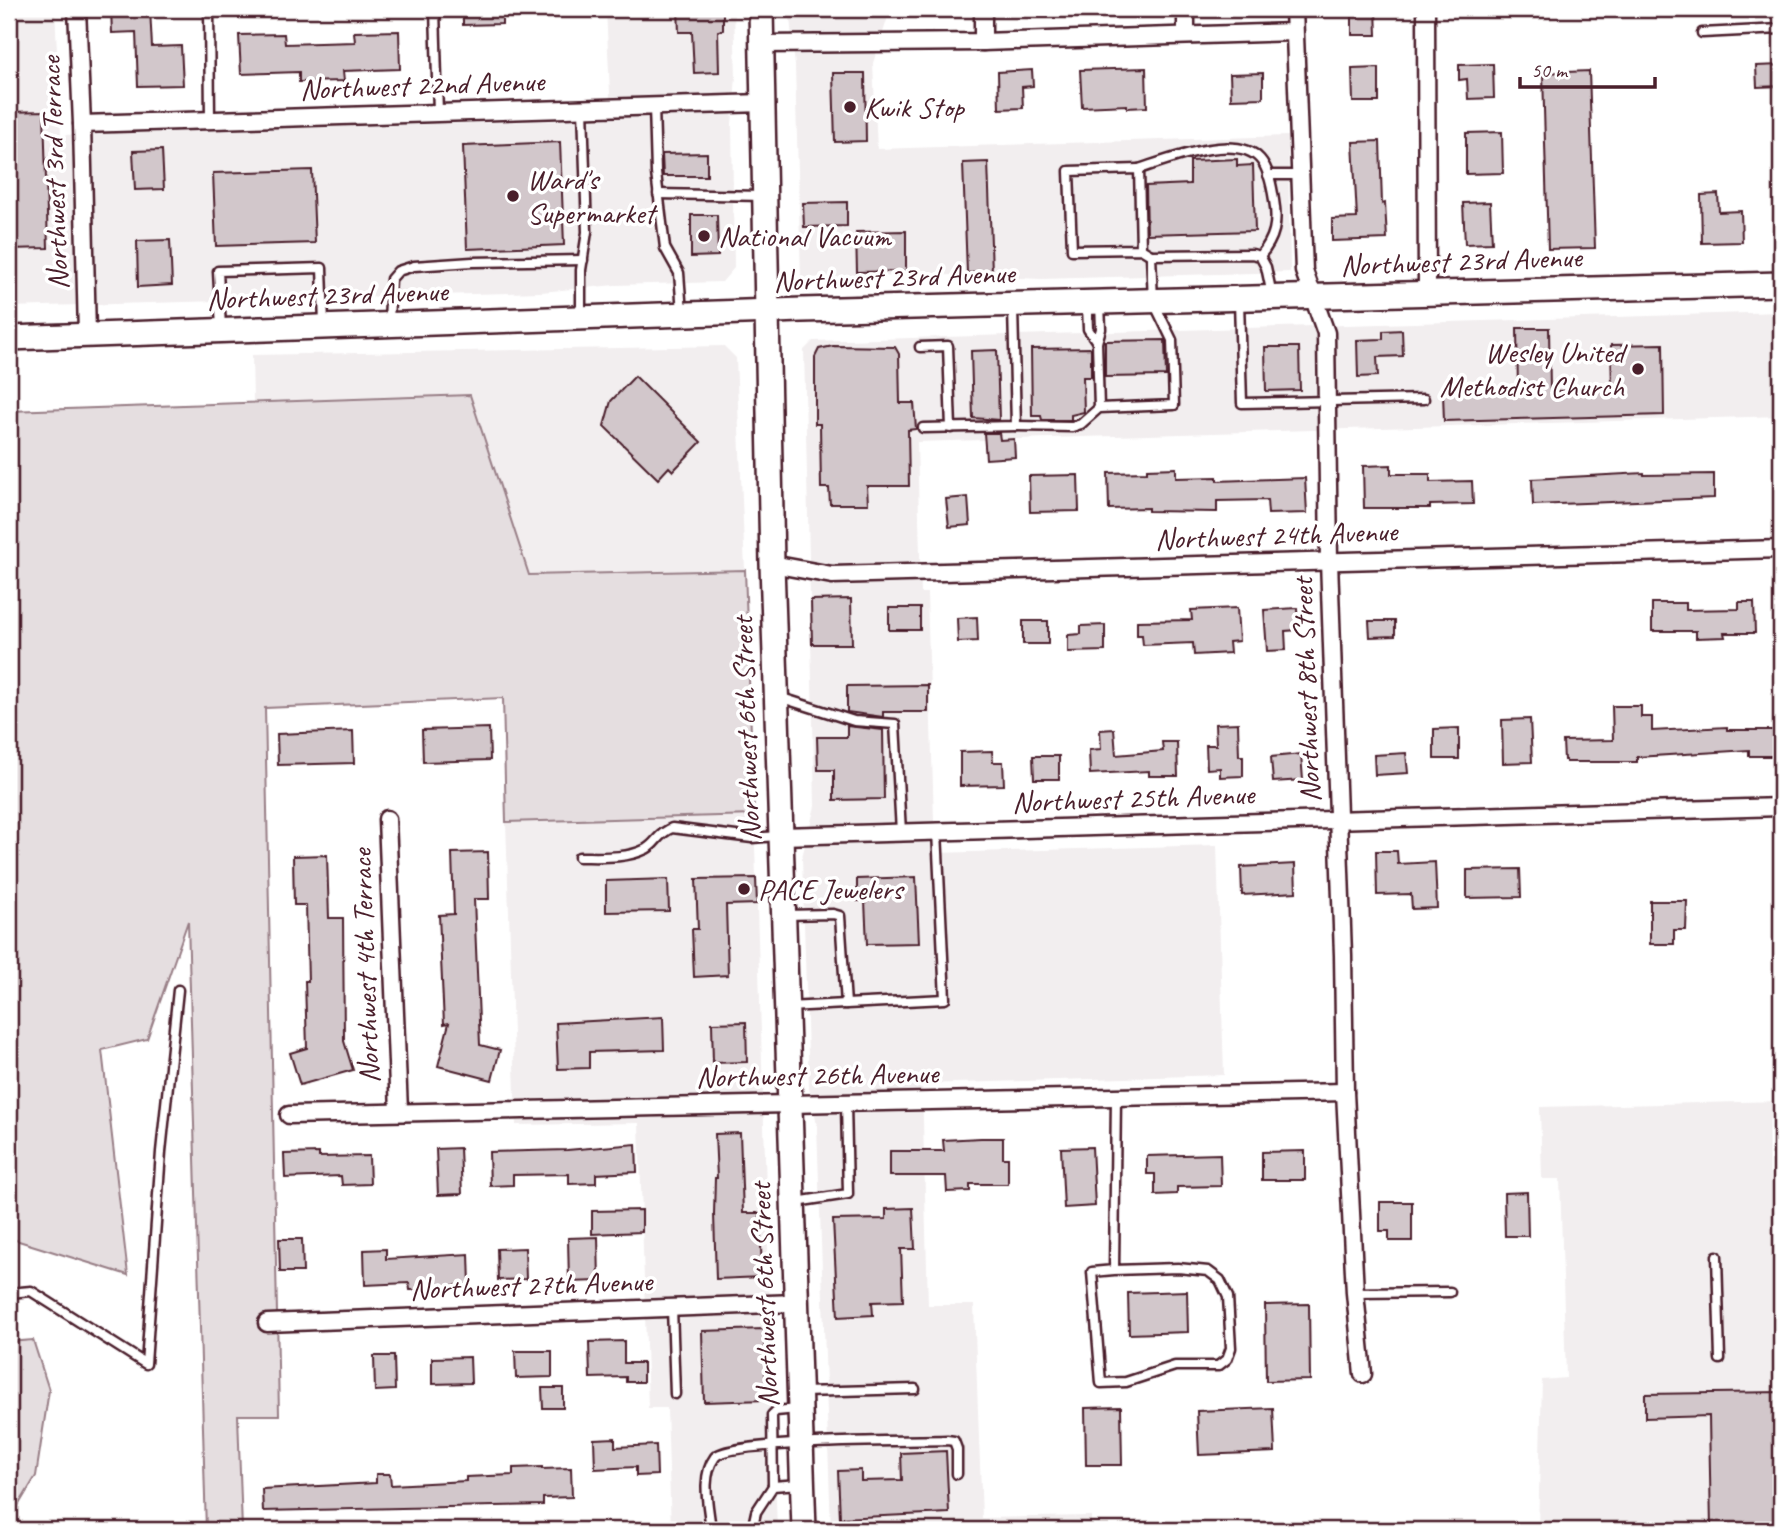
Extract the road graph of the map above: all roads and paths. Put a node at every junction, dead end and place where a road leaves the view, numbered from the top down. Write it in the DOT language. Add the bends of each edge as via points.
graph roads {
  1 [pos="77,9"];
  2 [pos="209,9"];
  3 [pos="435,9"];
  4 [pos="761,9"];
  5 [pos="983,9"];
  6 [pos="1186,9"];
  7 [pos="1294,9"];
  8 [pos="1426,9"];
  9 [pos="1781,29"];
  10 [pos="1294,32"];
  11 [pos="1702,33"];
  12 [pos="1186,36"];
  13 [pos="983,42"];
  14 [pos="762,44"];
  15 [pos="763,103"];
  16 [pos="654,106"];
  17 [pos="583,108"];
  18 [pos="438,113"];
  19 [pos="210,120"];
  20 [pos="82,124"];
  21 [pos="1139,169"];
  22 [pos="1268,175"];
  23 [pos="1300,175"];
  24 [pos="659,194"];
  25 [pos="765,196"];
  26 [pos="1141,249"];
  27 [pos="1151,255"];
  28 [pos="1260,256"];
  29 [pos="583,260"];
  30 [pos="1781,284"];
  31 [pos="1427,294"];
  32 [pos="1313,297"];
  33 [pos="1272,298"];
  34 [pos="1239,299"];
  35 [pos="1153,301"];
  36 [pos="1094,303"];
  37 [pos="1013,305"];
  38 [pos="768,312"];
  39 [pos="682,314"];
  40 [pos="581,318"];
  41 [pos="389,325"];
  42 [pos="324,327"];
  43 [pos="221,331"];
  44 [pos="87,335"];
  45 [pos="9,338"];
  46 [pos="1097,342"];
  47 [pos="920,347"];
  48 [pos="1424,399"];
  49 [pos="1327,401"];
  50 [pos="1099,408"];
  51 [pos="1016,426"];
  52 [pos="923,428"];
  53 [pos="950,428"];
  54 [pos="1781,549"];
  55 [pos="1329,561"];
  56 [pos="772,564"];
  57 [pos="776,696"];
  58 [pos="1781,807"];
  59 [pos="387,819"];
  60 [pos="1338,820"];
  61 [pos="937,831"];
  62 [pos="901,832"];
  63 [pos="781,836"];
  64 [pos="579,858"];
  65 [pos="784,915"];
  66 [pos="178,990"];
  67 [pos="846,1004"];
  68 [pos="786,1007"];
  69 [pos="1345,1092"];
  70 [pos="1116,1097"];
  71 [pos="846,1103"];
  72 [pos="790,1104"];
  73 [pos="399,1111"];
  74 [pos="289,1115"];
  75 [pos="793,1202"];
  76 [pos="1717,1256"];
  77 [pos="1114,1270"];
  78 [pos="1450,1292"];
  79 [pos="9,1293"];
  80 [pos="1355,1293"];
  81 [pos="796,1303"];
  82 [pos="672,1308"];
  83 [pos="267,1323"];
  84 [pos="1720,1359"];
  85 [pos="1363,1374"];
  86 [pos="915,1389"];
  87 [pos="675,1394"];
  88 [pos="799,1401"];
  89 [pos="801,1444"];
  90 [pos="772,1446"];
  91 [pos="957,1474"];
  92 [pos="802,1484"];
  93 [pos="773,1486"];
  94 [pos="711,1530"];
  95 [pos="752,1530"];
  96 [pos="804,1530"];
  97 [pos="871,1530"];
  98 [pos="909,1530"];
  1 -- 20 [label="street, Northwest 3rd Terrace"];
  2 -- 19 [label="lane"];
  3 -- 18 [label="lane"];
  4 -- 14 [label="main road, Northwest 6th Street"];
  5 -- 13 [label="street"];
  6 -- 12 [label="street"];
  7 -- 10 [label="street, Northwest 8th Street"];
  8 -- 31 [label="street"];
  9 -- 11 [label="lane"];
  10 -- 12 [label="street"];
  10 -- 23 [label="street, Northwest 8th Street"];
  12 -- 13 [label="street"];
  13 -- 14 [label="street"];
  14 -- 15 [label="main road, Northwest 6th Street"];
  15 -- 16 [label="street, Northwest 22nd Avenue"];
  15 -- 25 [label="main road, Northwest 6th Street"];
  16 -- 17 [label="street, Northwest 22nd Avenue"];
  16 -- 24 [label="lane"];
  17 -- 18 [label="street, Northwest 22nd Avenue"];
  17 -- 29 [label="lane" via="587,232"];
  18 -- 19 [label="street, Northwest 22nd Avenue"];
  19 -- 20 [label="street, Northwest 22nd Avenue"];
  20 -- 44 [label="street, Northwest 3rd Terrace"];
  21 -- 22 [label="lane" via="1198,151 1238,149 1260,159"];
  21 -- 26 [label="lane"];
  21 -- 26 [label="lane" via="1069,171 1072,250"];
  22 -- 23 [label="lane"];
  22 -- 28 [label="lane" via="1275,229"];
  23 -- 32 [label="street, Northwest 8th Street" via="1304,271"];
  24 -- 25 [label="lane"];
  24 -- 39 [label="lane" via="665,248 678,273"];
  25 -- 38 [label="main road, Northwest 6th Street"];
  26 -- 27 [label="lane"];
  27 -- 28 [label="lane"];
  27 -- 35 [label="lane"];
  28 -- 33 [label="lane"];
  29 -- 40 [label="lane"];
  29 -- 41 [label="lane" via="405,267 391,279"];
  30 -- 31 [label="main road, Northwest 23rd Avenue"];
  31 -- 32 [label="main road, Northwest 23rd Avenue"];
  32 -- 33 [label="main road, Northwest 23rd Avenue"];
  32 -- 49 [label="street, Northwest 8th Street" via="1326,333"];
  33 -- 34 [label="main road, Northwest 23rd Avenue"];
  34 -- 35 [label="main road, Northwest 23rd Avenue"];
  34 -- 49 [label="lane" via="1242,403"];
  35 -- 36 [label="main road, Northwest 23rd Avenue"];
  35 -- 50 [label="lane" via="1172,340 1174,405"];
  36 -- 37 [label="main road, Northwest 23rd Avenue"];
  36 -- 46 [label="lane" via="1101,329"];
  36 -- 46 [label="lane" via="1088,329"];
  37 -- 38 [label="main road, Northwest 23rd Avenue"];
  37 -- 51 [label="lane"];
  38 -- 39 [label="main road, Northwest 23rd Avenue"];
  38 -- 56 [label="main road, Northwest 6th Street"];
  39 -- 40 [label="main road, Northwest 23rd Avenue"];
  40 -- 41 [label="main road, Northwest 23rd Avenue"];
  41 -- 42 [label="main road, Northwest 23rd Avenue"];
  42 -- 43 [label="main road, Northwest 23rd Avenue"];
  42 -- 43 [label="lane" via="322,268 218,271"];
  43 -- 44 [label="main road, Northwest 23rd Avenue"];
  44 -- 45 [label="main road, Northwest 23rd Avenue"];
  46 -- 50 [label="lane"];
  47 -- 53 [label="lane" via="948,346"];
  48 -- 49 [label="lane"];
  49 -- 55 [label="street, Northwest 8th Street"];
  50 -- 51 [label="lane" via="1072,427"];
  51 -- 53 [label="lane"];
  52 -- 53 [label="lane"];
  54 -- 55 [label="street, Northwest 24th Avenue"];
  55 -- 56 [label="street, Northwest 24th Avenue" via="832,575"];
  55 -- 60 [label="street, Northwest 8th Street"];
  56 -- 57 [label="main road, Northwest 6th Street"];
  57 -- 62 [label="lane" via="854,721 895,724"];
  57 -- 63 [label="main road, Northwest 6th Street"];
  58 -- 60 [label="street, Northwest 25th Avenue"];
  59 -- 73 [label="street, Northwest 4th Terrace"];
  60 -- 61 [label="street, Northwest 25th Avenue"];
  60 -- 69 [label="street, Northwest 8th Street"];
  61 -- 62 [label="street, Northwest 25th Avenue"];
  61 -- 67 [label="lane" via="945,999"];
  62 -- 63 [label="street, Northwest 25th Avenue"];
  63 -- 64 [label="lane" via="752,838 672,828 662,832 649,848 613,857"];
  63 -- 65 [label="main road, Northwest 6th Street"];
  65 -- 67 [label="lane" via="840,916"];
  65 -- 68 [label="main road, Northwest 6th Street"];
  66 -- 79 [label="lane" via="146,1364 31,1291"];
  67 -- 68 [label="lane"];
  68 -- 72 [label="main road, Northwest 6th Street"];
  69 -- 70 [label="street, Northwest 26th Avenue"];
  69 -- 80 [label="street, Northwest 8th Street"];
  70 -- 71 [label="street, Northwest 26th Avenue"];
  70 -- 77 [label="lane"];
  71 -- 72 [label="street, Northwest 26th Avenue"];
  71 -- 75 [label="lane" via="848,1194"];
  72 -- 73 [label="street, Northwest 26th Avenue"];
  72 -- 75 [label="main road, Northwest 6th Street"];
  73 -- 74 [label="street, Northwest 26th Avenue"];
  75 -- 81 [label="main road, Northwest 6th Street"];
  76 -- 84 [label="lane"];
  77 -- 77 [label="lane" via="1178,1268 1208,1271 1220,1280 1228,1297 1231,1325 1227,1359 1218,1366 1175,1366 1126,1382 1101,1383 1092,1272"];
  78 -- 80 [label="lane"];
  80 -- 85 [label="street, Northwest 8th Street"];
  81 -- 82 [label="street, Northwest 27th Avenue"];
  81 -- 88 [label="main road, Northwest 6th Street"];
  82 -- 83 [label="street, Northwest 27th Avenue"];
  82 -- 87 [label="lane"];
  86 -- 88 [label="lane"];
  88 -- 89 [label="main road, Northwest 6th Street"];
  88 -- 90 [label="lane" via="772,1415"];
  89 -- 90 [label="lane"];
  89 -- 91 [label="lane" via="954,1441"];
  89 -- 92 [label="main road, Northwest 6th Street"];
  90 -- 93 [label="lane"];
  90 -- 94 [label="lane" via="722,1452 713,1460 706,1482"];
  92 -- 93 [label="lane"];
  92 -- 96 [label="main road, Northwest 6th Street"];
  93 -- 95 [label="lane" via="756,1512"];
  97 -- 98 [label="lane"];
}
